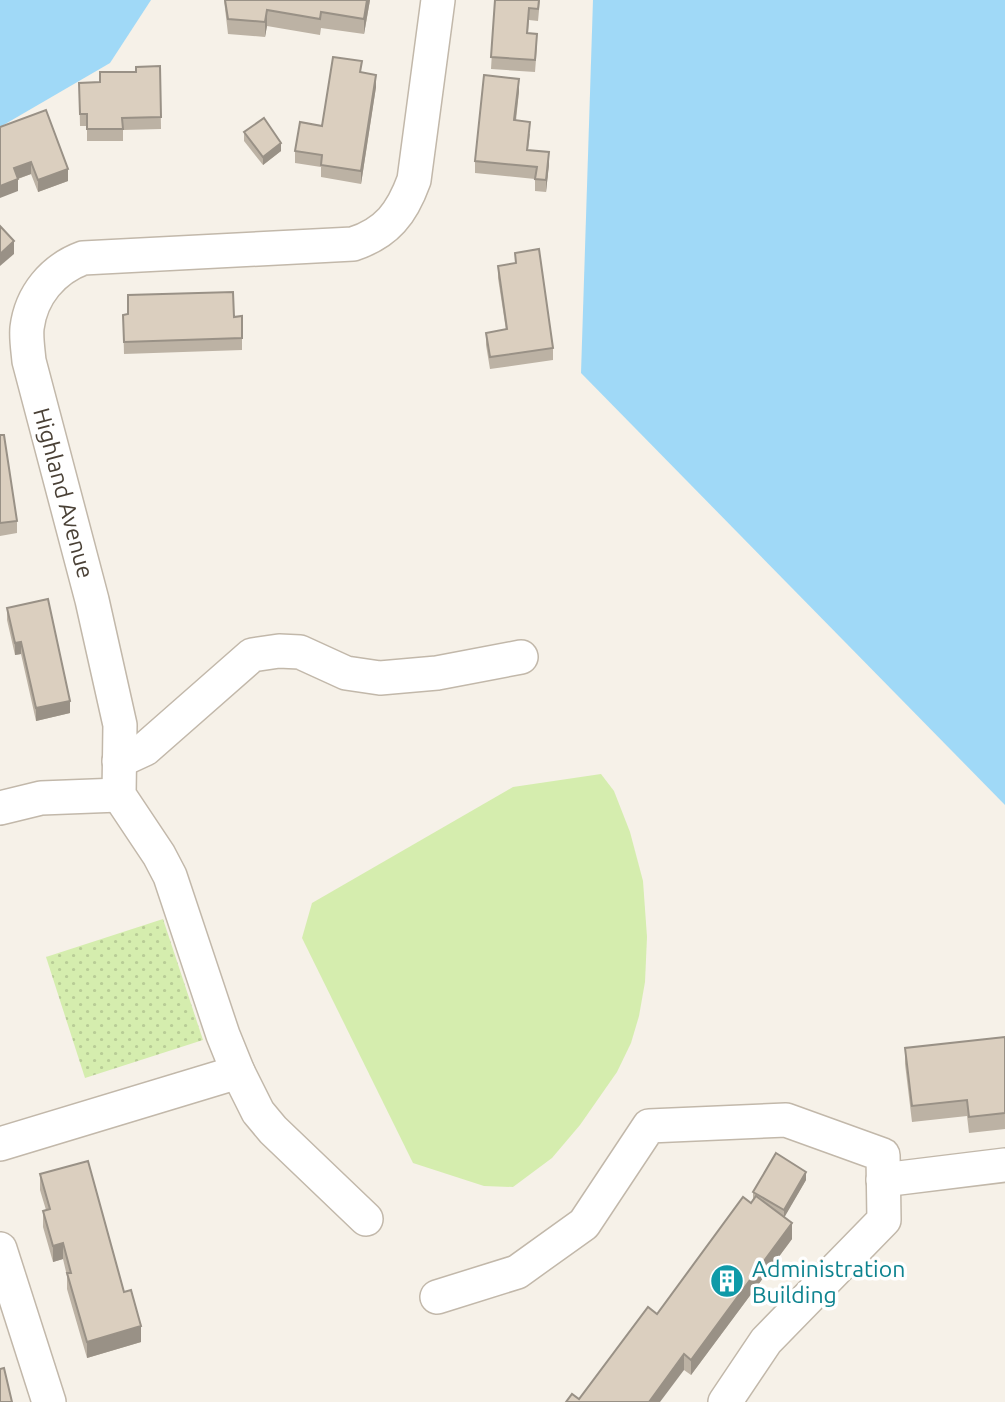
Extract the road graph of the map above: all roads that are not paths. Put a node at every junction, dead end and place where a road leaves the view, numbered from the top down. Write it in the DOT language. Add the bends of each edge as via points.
graph roads {
  1 [pos="438,0"];
  2 [pos="521,657"];
  3 [pos="119,761"];
  4 [pos="119,795"];
  5 [pos="0,808"];
  6 [pos="238,1072"];
  7 [pos="0,1144"];
  8 [pos="1005,1165"];
  9 [pos="883,1180"];
  10 [pos="366,1219"];
  11 [pos="0,1249"];
  12 [pos="437,1297"];
  13 [pos="49,1402"];
  14 [pos="726,1402"];
  1 -- 3 [label="street, Highland Avenue" via="414,180 397,216 382,230 354,244 83,258 58,271 33,306 26,337 29,361 92,600 120,726"];
  2 -- 3 [label="street" via="380,678 346,673 300,652 252,655 145,748"];
  3 -- 4 [label="street, Highland Avenue"];
  4 -- 5 [label="street" via="41,798"];
  4 -- 6 [label="street" via="170,876"];
  6 -- 7 [label="street"];
  6 -- 10 [label="street" via="258,1112 273,1130"];
  8 -- 9 [label="street"];
  9 -- 12 [label="street" via="883,1155 786,1120 649,1126 584,1224 517,1272"];
  9 -- 14 [label="street" via="884,1220 766,1340"];
  11 -- 13 [label="street"];
}
